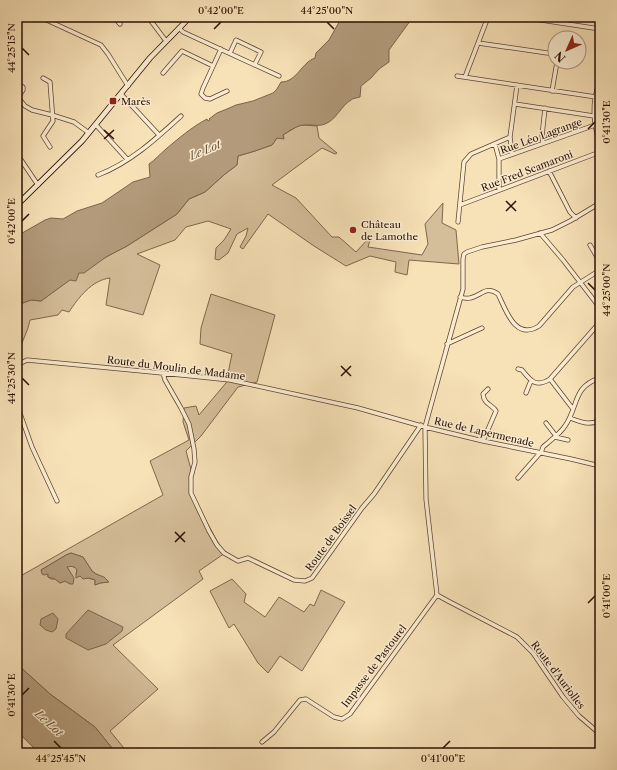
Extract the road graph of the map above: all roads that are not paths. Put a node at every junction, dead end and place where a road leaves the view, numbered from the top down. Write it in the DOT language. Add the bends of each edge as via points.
graph roads {
  1 [pos="40,17"];
  2 [pos="114,17"];
  3 [pos="148,17"];
  4 [pos="190,17"];
  5 [pos="488,17"];
  6 [pos="539,17"];
  7 [pos="120,24"];
  8 [pos="179,28"];
  9 [pos="600,29"];
  10 [pos="166,41"];
  11 [pos="478,43"];
  12 [pos="221,49"];
  13 [pos="230,53"];
  14 [pos="547,54"];
  15 [pos="255,64"];
  16 [pos="213,66"];
  17 [pos="556,70"];
  18 [pos="164,73"];
  19 [pos="279,76"];
  20 [pos="458,76"];
  21 [pos="465,77"];
  22 [pos="43,78"];
  23 [pos="600,82"];
  24 [pos="17,84"];
  25 [pos="517,85"];
  26 [pos="128,86"];
  27 [pos="227,90"];
  28 [pos="552,91"];
  29 [pos="121,94"];
  30 [pos="18,96"];
  31 [pos="596,97"];
  32 [pos="515,104"];
  33 [pos="545,108"];
  34 [pos="52,115"];
  35 [pos="181,116"];
  36 [pos="594,116"];
  37 [pos="96,125"];
  38 [pos="595,125"];
  39 [pos="89,133"];
  40 [pos="159,136"];
  41 [pos="510,137"];
  42 [pos="599,137"];
  43 [pos="543,143"];
  44 [pos="494,144"];
  45 [pos="600,145"];
  46 [pos="50,147"];
  47 [pos="600,152"];
  48 [pos="17,154"];
  49 [pos="512,154"];
  50 [pos="127,159"];
  51 [pos="499,159"];
  52 [pos="549,171"];
  53 [pos="98,174"];
  54 [pos="38,185"];
  55 [pos="499,190"];
  56 [pos="600,203"];
  57 [pos="17,205"];
  58 [pos="460,205"];
  59 [pos="576,218"];
  60 [pos="458,222"];
  61 [pos="540,233"];
  62 [pos="590,245"];
  63 [pos="600,262"];
  64 [pos="600,270"];
  65 [pos="580,282"];
  66 [pos="460,297"];
  67 [pos="600,308"];
  68 [pos="600,322"];
  69 [pos="482,328"];
  70 [pos="447,344"];
  71 [pos="17,364"];
  72 [pos="518,369"];
  73 [pos="164,373"];
  74 [pos="600,378"];
  75 [pos="550,379"];
  76 [pos="532,381"];
  77 [pos="488,389"];
  78 [pos="526,393"];
  79 [pos="17,405"];
  80 [pos="573,409"];
  81 [pos="570,418"];
  82 [pos="600,420"];
  83 [pos="546,423"];
  84 [pos="421,426"];
  85 [pos="425,427"];
  86 [pos="556,437"];
  87 [pos="568,440"];
  88 [pos="483,441"];
  89 [pos="541,453"];
  90 [pos="600,466"];
  91 [pos="518,478"];
  92 [pos="57,501"];
  93 [pos="437,595"];
  94 [pos="600,734"];
  95 [pos="262,742"];
  1 -- 26 [label="street" via="101,45"];
  2 -- 7 [label="street"];
  3 -- 10 [label="street"];
  4 -- 8 [label="main road"];
  5 -- 11 [label="street"];
  6 -- 9 [label="street" via="541,20"];
  8 -- 10 [label="main road"];
  8 -- 12 [label="street"];
  10 -- 26 [label="main road"];
  11 -- 14 [label="street"];
  11 -- 21 [label="street"];
  12 -- 13 [label="street"];
  12 -- 16 [label="street"];
  13 -- 15 [label="street"];
  13 -- 15 [label="street" via="236,40 261,52"];
  15 -- 19 [label="street"];
  16 -- 18 [label="street" via="182,51"];
  16 -- 27 [label="street" via="201,94 210,99"];
  17 -- 28 [label="street"];
  20 -- 21 [label="street"];
  21 -- 25 [label="street"];
  22 -- 34 [label="street" via="50,82"];
  23 -- 31 [label="street"];
  24 -- 30 [label="street" via="23,87"];
  25 -- 28 [label="street"];
  25 -- 32 [label="street"];
  26 -- 29 [label="main road"];
  28 -- 31 [label="street"];
  29 -- 37 [label="main road"];
  29 -- 40 [label="street"];
  30 -- 34 [label="street" via="25,106 32,110"];
  31 -- 36 [label="street"];
  32 -- 33 [label="street"];
  32 -- 41 [label="street"];
  33 -- 36 [label="street"];
  33 -- 43 [label="street"];
  34 -- 39 [label="street" via="74,122"];
  34 -- 46 [label="street" via="53,121 43,136"];
  35 -- 40 [label="street"];
  36 -- 38 [label="street"];
  37 -- 39 [label="main road"];
  37 -- 50 [label="street"];
  38 -- 42 [label="street"];
  38 -- 43 [label="street, Rue Léo Lagrange"];
  39 -- 54 [label="main road"];
  40 -- 50 [label="street"];
  41 -- 44 [label="street"];
  41 -- 49 [label="street"];
  42 -- 45 [label="street"];
  43 -- 49 [label="street, Rue Léo Lagrange"];
  44 -- 51 [label="street"];
  44 -- 58 [label="street" via="471,154 464,162"];
  47 -- 52 [label="street, Rue Fred Scamaroni"];
  48 -- 54 [label="street"];
  49 -- 51 [label="street, Rue Léo Lagrange"];
  50 -- 53 [label="street"];
  51 -- 55 [label="street, Rue Léo Lagrange"];
  52 -- 55 [label="street, Rue Fred Scamaroni"];
  52 -- 59 [label="street" via="570,212"];
  54 -- 57 [label="main road"];
  55 -- 58 [label="street, Rue Fred Scamaroni"];
  56 -- 59 [label="street"];
  58 -- 60 [label="street"];
  59 -- 61 [label="street"];
  61 -- 65 [label="street"];
  61 -- 66 [label="street" via="464,254 463,289"];
  62 -- 63 [label="street"];
  64 -- 65 [label="street"];
  65 -- 66 [label="street" via="539,326 528,330 521,330 512,322 494,291 489,290 469,299"];
  65 -- 67 [label="street"];
  66 -- 70 [label="street"];
  68 -- 75 [label="street"];
  69 -- 70 [label="street"];
  70 -- 85 [label="street"];
  71 -- 73 [label="street, Route du Moulin de Madame" via="27,360"];
  72 -- 76 [label="street"];
  73 -- 84 [label="street, Route du Moulin de Madame" via="230,380 358,408"];
  73 -- 84 [label="street, Route de Boissel" via="165,380 189,424 195,462 191,477 191,494 208,531 224,553 235,560 248,558 294,580 304,581 312,578"];
  74 -- 80 [label="street" via="582,389"];
  75 -- 76 [label="street" via="539,383"];
  75 -- 80 [label="street"];
  76 -- 78 [label="street"];
  77 -- 88 [label="street" via="483,394 483,399 496,411"];
  79 -- 92 [label="street" via="32,447"];
  80 -- 81 [label="street"];
  81 -- 82 [label="street" via="582,423"];
  81 -- 86 [label="street"];
  83 -- 86 [label="street"];
  84 -- 85 [label="street, Route du Moulin de Madame"];
  85 -- 88 [label="street, Rue de Lapermenade"];
  85 -- 93 [label="street, Rue de Lapermenade" via="426,499"];
  86 -- 87 [label="street"];
  86 -- 89 [label="street" via="543,447"];
  88 -- 89 [label="street, Rue de Lapermenade"];
  89 -- 90 [label="street, Rue de Lapermenade"];
  89 -- 91 [label="street, Rue de Lapermenade"];
  93 -- 94 [label="street, Route d'Auriolles" via="522,640 563,697 579,716"];
  93 -- 95 [label="street, Impasse de Pastourel" via="350,714 342,719 334,717 306,699 300,700 274,732"];
}
